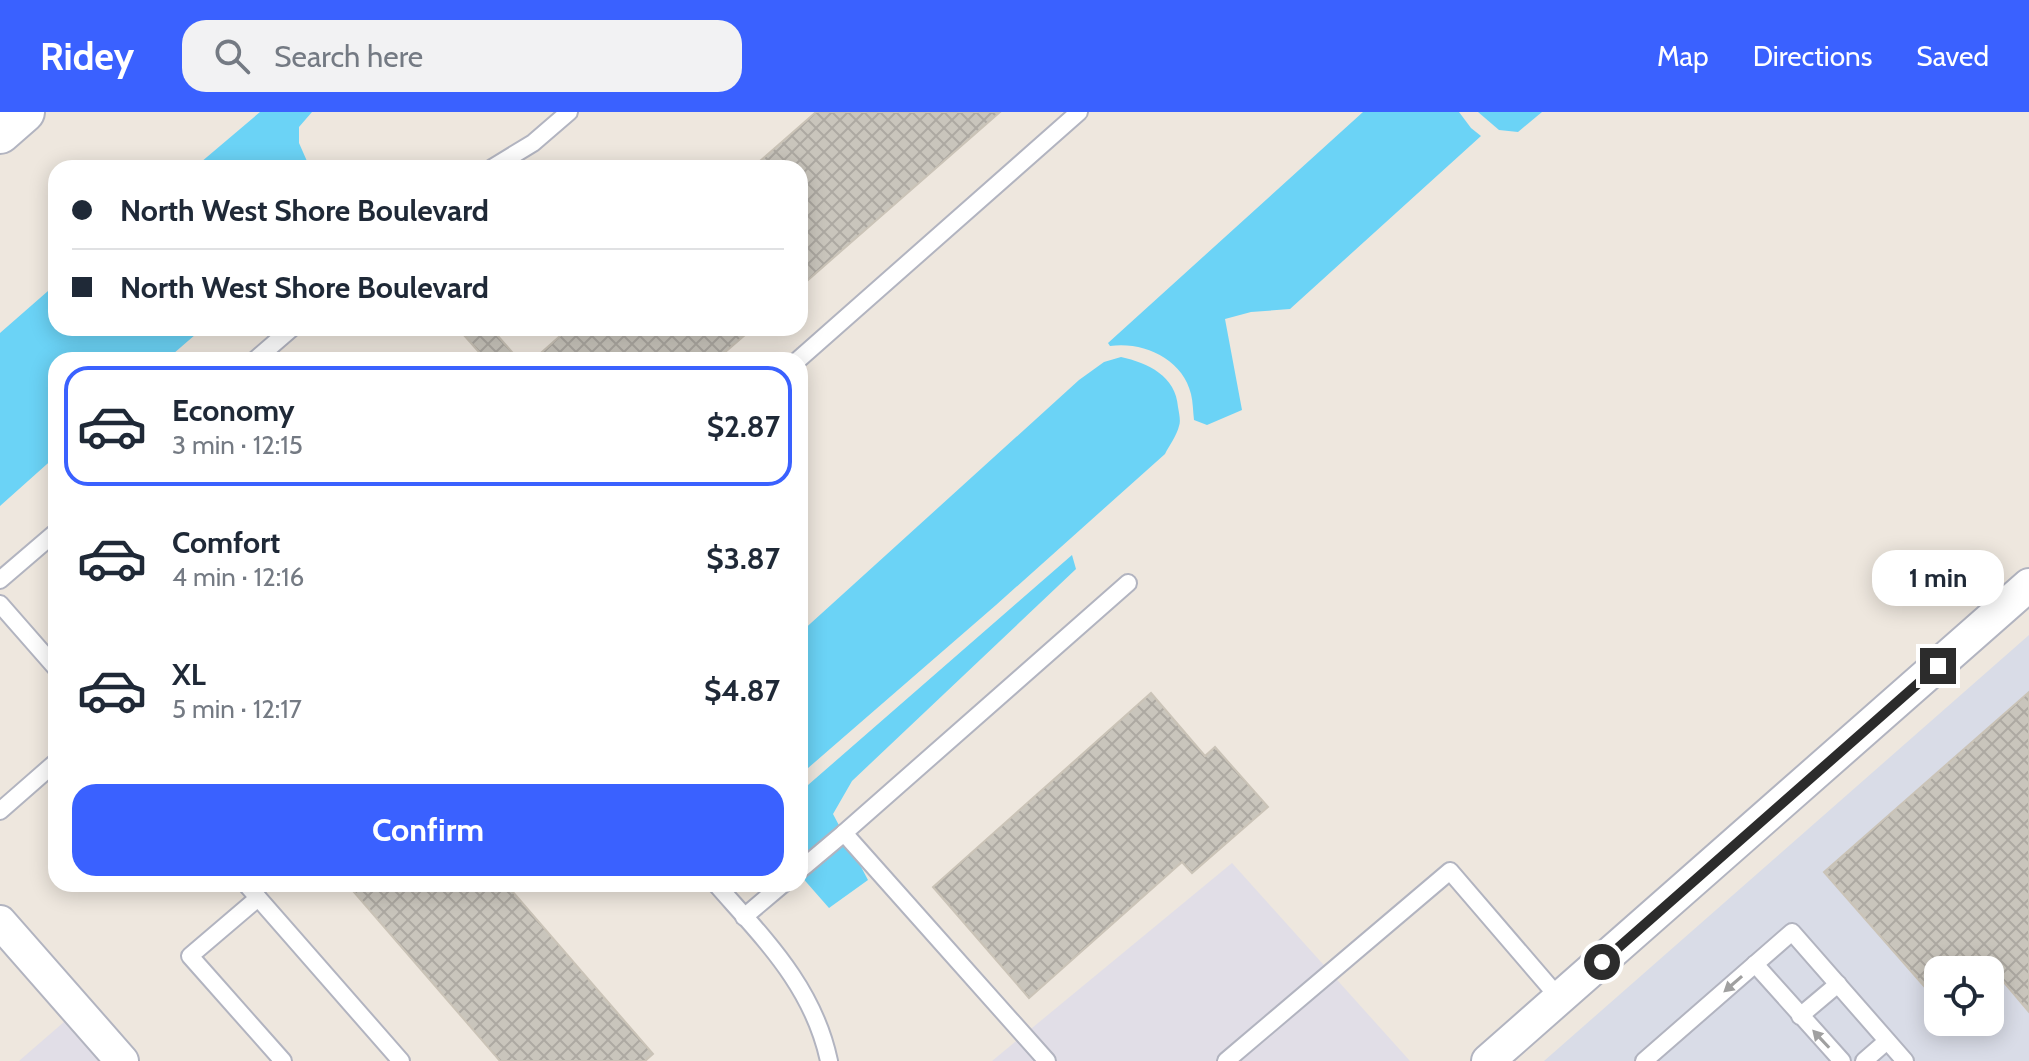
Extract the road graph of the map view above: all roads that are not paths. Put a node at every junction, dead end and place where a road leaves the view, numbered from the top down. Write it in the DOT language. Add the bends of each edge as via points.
graph roads {
  1 [pos="24,112"];
  2 [pos="569,112"];
  3 [pos="1079,112"];
  4 [pos="0,133"];
  5 [pos="505,160"];
  6 [pos="283,336"];
  7 [pos="264,352"];
  8 [pos="807,352"];
  9 [pos="48,539"];
  10 [pos="0,580"];
  11 [pos="1128,583"];
  12 [pos="2029,585"];
  13 [pos="0,604"];
  14 [pos="48,659"];
  15 [pos="48,769"];
  16 [pos="0,811"];
  17 [pos="844,833"];
  18 [pos="808,863"];
  19 [pos="253,892"];
  20 [pos="723,892"];
  21 [pos="774,892"];
  22 [pos="258,898"];
  23 [pos="744,917"];
  24 [pos="0,922"];
  25 [pos="1755,964"];
  26 [pos="1838,984"];
  27 [pos="1560,999"];
  28 [pos="1800,1016"];
  29 [pos="1887,1041"];
  30 [pos="122,1061"];
  31 [pos="283,1061"];
  32 [pos="401,1061"];
  33 [pos="829,1061"];
  34 [pos="1047,1061"];
  35 [pos="1226,1061"];
  36 [pos="1488,1061"];
  37 [pos="1644,1061"];
  38 [pos="1842,1061"];
  39 [pos="1864,1061"];
  40 [pos="1905,1061"];
  1 -- 4 [label="street"];
  2 -- 5 [label="lane"];
  3 -- 8 [label="lane"];
  6 -- 7 [label="lane"];
  9 -- 10 [label="lane"];
  11 -- 17 [label="lane"];
  12 -- 27 [label="street"];
  13 -- 14 [label="lane"];
  15 -- 16 [label="lane"];
  17 -- 18 [label="lane"];
  17 -- 34 [label="lane"];
  19 -- 22 [label="lane"];
  20 -- 23 [label="lane"];
  21 -- 23 [label="lane"];
  22 -- 31 [label="lane" via="190,956"];
  22 -- 32 [label="lane"];
  23 -- 33 [label="lane" via="788,966 815,1014"];
  24 -- 30 [label="street"];
  25 -- 26 [label="lane" via="1792,932"];
  25 -- 28 [label="lane"];
  25 -- 37 [label="lane, one-way"];
  26 -- 28 [label="lane"];
  26 -- 29 [label="lane"];
  27 -- 35 [label="lane" via="1450,871"];
  27 -- 36 [label="street"];
  38 -- 28 [label="lane, one-way"];
  29 -- 39 [label="lane"];
  29 -- 40 [label="lane"];
}
